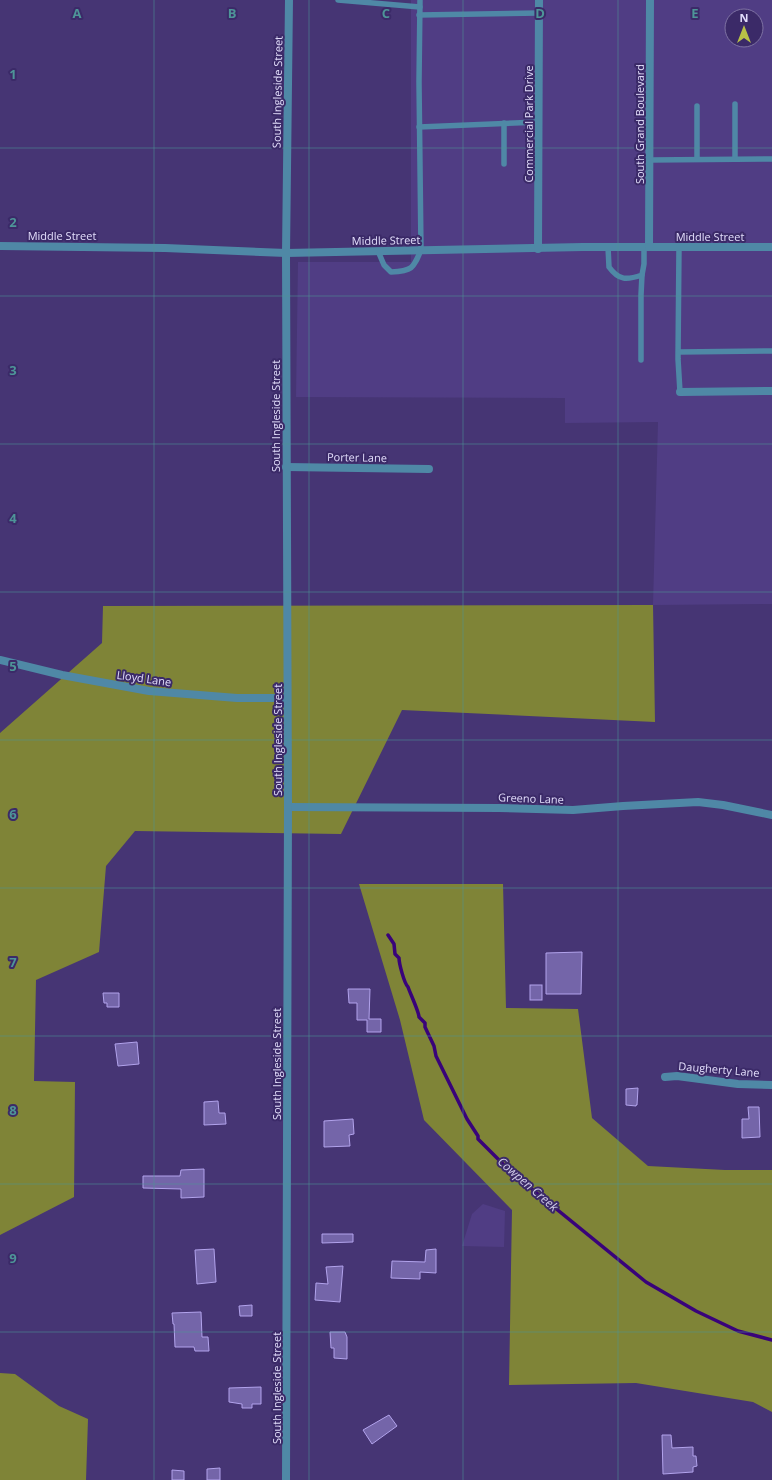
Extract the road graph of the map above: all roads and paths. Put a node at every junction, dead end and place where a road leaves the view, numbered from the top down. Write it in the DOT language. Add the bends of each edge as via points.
graph roads {
  1 [pos="289,0"];
  2 [pos="338,0"];
  3 [pos="420,0"];
  4 [pos="539,0"];
  5 [pos="650,0"];
  6 [pos="420,7"];
  7 [pos="539,13"];
  8 [pos="419,15"];
  9 [pos="736,104"];
  10 [pos="697,106"];
  11 [pos="539,122"];
  12 [pos="504,123"];
  13 [pos="419,127"];
  14 [pos="697,159"];
  15 [pos="735,159"];
  16 [pos="772,159"];
  17 [pos="650,160"];
  18 [pos="504,164"];
  19 [pos="0,246"];
  20 [pos="608,247"];
  21 [pos="646,247"];
  22 [pos="678,247"];
  23 [pos="772,247"];
  24 [pos="538,249"];
  25 [pos="421,250"];
  26 [pos="378,251"];
  27 [pos="286,253"];
  28 [pos="642,275"];
  29 [pos="772,350"];
  30 [pos="678,352"];
  31 [pos="641,360"];
  32 [pos="772,390"];
  33 [pos="680,392"];
  34 [pos="286,466"];
  35 [pos="429,468"];
  36 [pos="0,660"];
  37 [pos="287,698"];
  38 [pos="288,807"];
  39 [pos="772,815"];
  40 [pos="665,1077"];
  41 [pos="772,1085"];
  42 [pos="286,1480"];
  1 -- 27 [label="street, South Ingleside Street"];
  2 -- 6 [label="lane"];
  3 -- 6 [label="lane"];
  4 -- 7 [label="street, Commercial Park Drive"];
  5 -- 17 [label="street, South Grand Boulevard"];
  6 -- 8 [label="lane"];
  7 -- 8 [label="lane"];
  7 -- 11 [label="street, Commercial Park Drive"];
  8 -- 13 [label="lane"];
  9 -- 15 [label="lane"];
  10 -- 14 [label="lane"];
  11 -- 12 [label="lane"];
  11 -- 24 [label="street, Commercial Park Drive"];
  12 -- 13 [label="lane"];
  12 -- 18 [label="lane"];
  13 -- 25 [label="lane"];
  14 -- 15 [label="lane"];
  14 -- 17 [label="lane"];
  15 -- 16 [label="lane"];
  17 -- 21 [label="street, South Grand Boulevard"];
  19 -- 27 [label="street, Middle Street"];
  20 -- 21 [label="street, Middle Street"];
  20 -- 24 [label="street, Middle Street"];
  20 -- 28 [label="lane" via="609,268 620,278 631,279"];
  21 -- 22 [label="street, Middle Street"];
  21 -- 28 [label="lane"];
  22 -- 23 [label="street, Middle Street"];
  22 -- 30 [label="lane"];
  24 -- 25 [label="street, Middle Street"];
  25 -- 26 [label="street, Middle Street"];
  25 -- 26 [label="lane" via="415,265 406,271 391,272 384,266"];
  26 -- 27 [label="street, Middle Street"];
  27 -- 34 [label="street, South Ingleside Street"];
  28 -- 31 [label="lane"];
  29 -- 30 [label="lane"];
  30 -- 33 [label="lane"];
  32 -- 33 [label="street"];
  34 -- 35 [label="street, Porter Lane"];
  34 -- 37 [label="street, South Ingleside Street"];
  36 -- 37 [label="street, Lloyd Lane" via="149,692 237,698"];
  37 -- 38 [label="street, South Ingleside Street"];
  38 -- 39 [label="street, Greeno Lane" via="573,810 698,802"];
  38 -- 42 [label="street, South Ingleside Street"];
  40 -- 41 [label="street, Daugherty Lane"];
}
